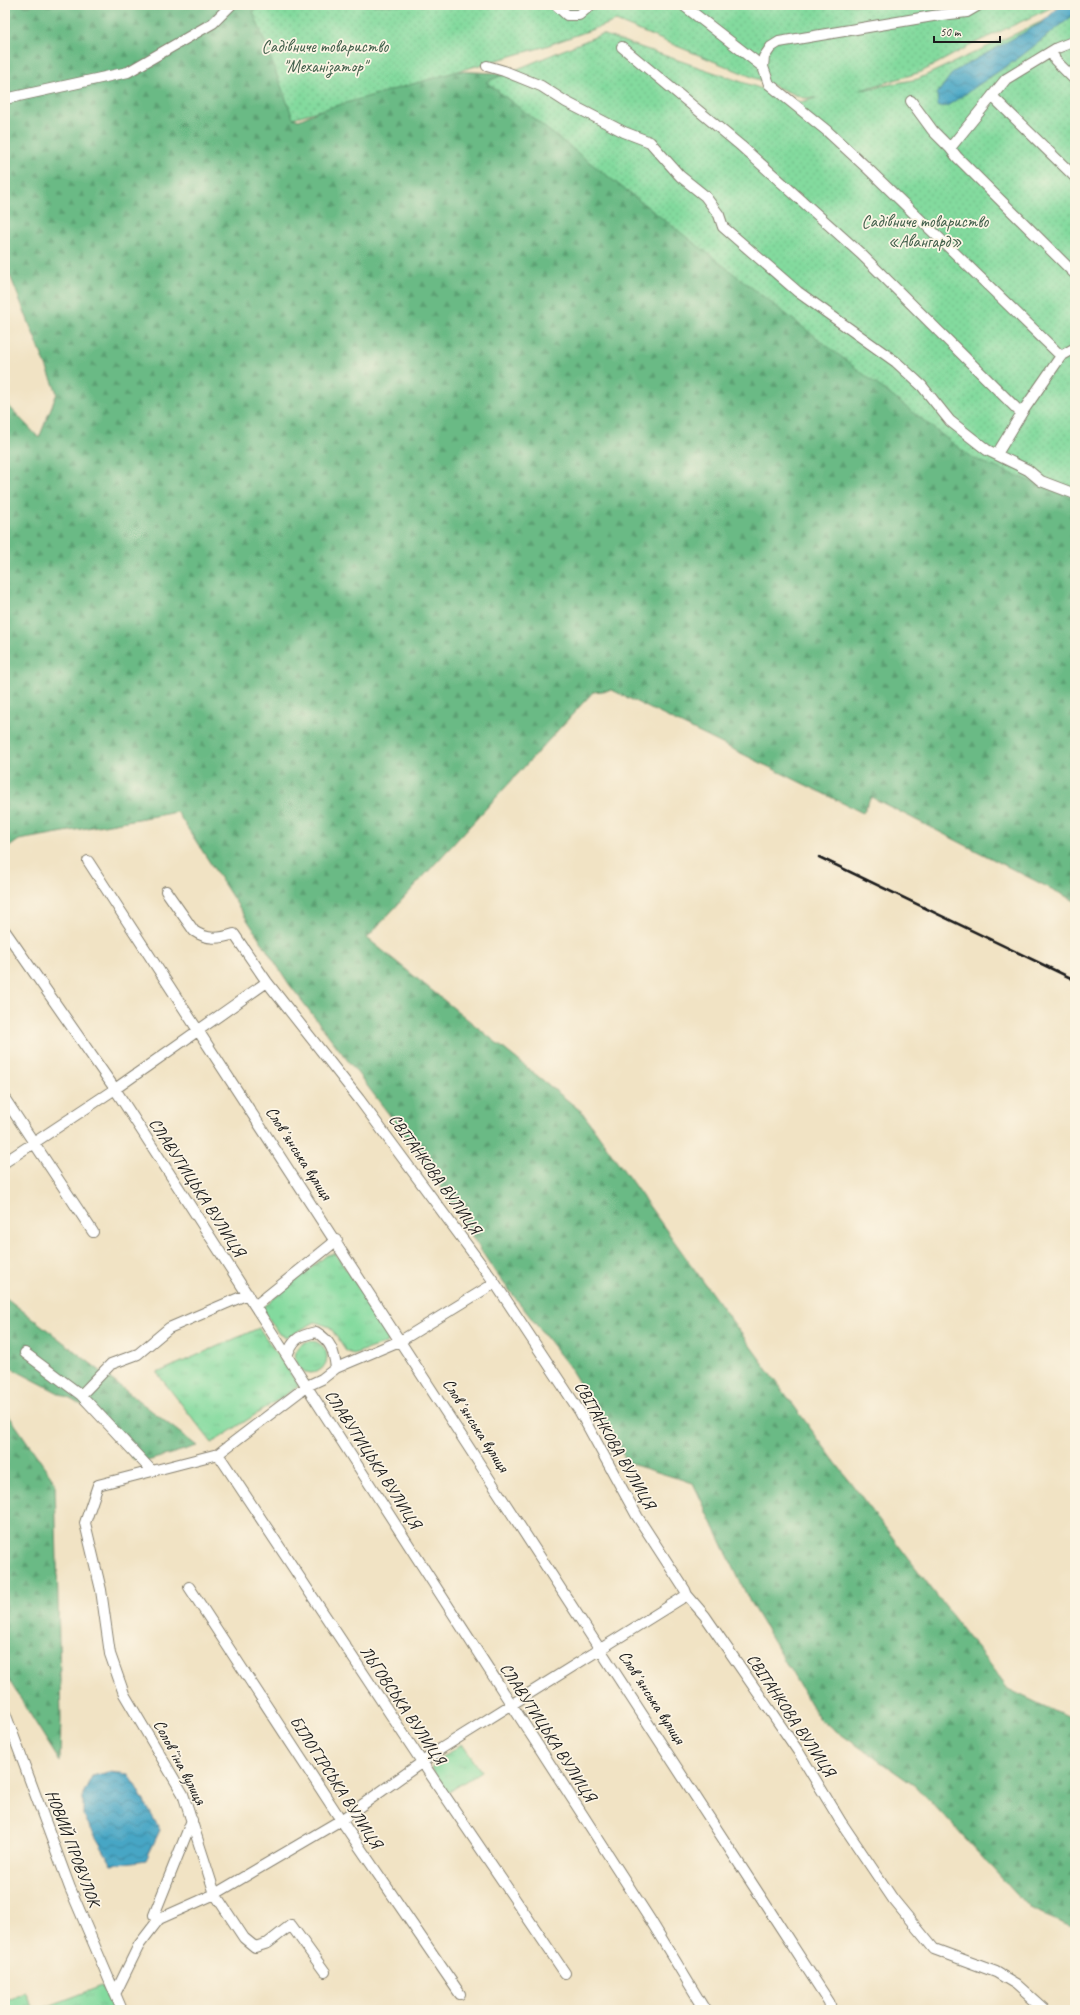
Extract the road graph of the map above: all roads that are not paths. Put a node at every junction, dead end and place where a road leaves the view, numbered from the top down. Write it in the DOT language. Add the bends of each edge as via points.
graph roads {
  1 [pos="231,5"];
  2 [pos="556,5"];
  3 [pos="591,5"];
  4 [pos="683,5"];
  5 [pos="979,5"];
  6 [pos="1075,41"];
  7 [pos="622,47"];
  8 [pos="1052,51"];
  9 [pos="487,66"];
  10 [pos="763,67"];
  11 [pos="1075,80"];
  12 [pos="992,96"];
  13 [pos="5,99"];
  14 [pos="911,101"];
  15 [pos="950,148"];
  16 [pos="1075,177"];
  17 [pos="1075,274"];
  18 [pos="1075,348"];
  19 [pos="1061,356"];
  20 [pos="1021,413"];
  21 [pos="997,454"];
  22 [pos="1075,494"];
  23 [pos="88,861"];
  24 [pos="166,891"];
  25 [pos="5,932"];
  26 [pos="267,982"];
  27 [pos="199,1031"];
  28 [pos="115,1089"];
  29 [pos="5,1099"];
  30 [pos="34,1142"];
  31 [pos="5,1162"];
  32 [pos="93,1232"];
  33 [pos="337,1240"];
  34 [pos="495,1283"];
  35 [pos="248,1294"];
  36 [pos="255,1306"];
  37 [pos="402,1340"];
  38 [pos="24,1353"];
  39 [pos="287,1356"];
  40 [pos="336,1368"];
  41 [pos="307,1386"];
  42 [pos="81,1395"];
  43 [pos="218,1454"];
  44 [pos="152,1471"];
  45 [pos="189,1587"];
  46 [pos="687,1595"];
  47 [pos="602,1648"];
  48 [pos="511,1705"];
  49 [pos="5,1713"];
  50 [pos="422,1762"];
  51 [pos="192,1820"];
  52 [pos="341,1820"];
  53 [pos="215,1894"];
  54 [pos="159,1919"];
  55 [pos="325,1972"];
  56 [pos="565,1973"];
  57 [pos="115,1994"];
  58 [pos="460,1994"];
  59 [pos="122,2010"];
  60 [pos="705,2010"];
  61 [pos="831,2010"];
  62 [pos="1045,2010"];
  1 -- 13 [label="street" via="213,23 128,72"];
  2 -- 3 [label="street" via="567,15 579,16"];
  4 -- 10 [label="street"];
  5 -- 10 [label="street" via="968,12 779,42 771,47 764,57"];
  6 -- 8 [label="street"];
  7 -- 20 [label="street" via="741,146 861,254"];
  8 -- 11 [label="street" via="1055,60"];
  8 -- 12 [label="street" via="1006,79"];
  9 -- 21 [label="street" via="541,86 624,132 650,142 680,176 705,196 719,215 723,227 798,292 896,362 922,386 950,421 987,450"];
  10 -- 19 [label="street" via="769,84 826,130 866,167"];
  12 -- 15 [label="street"];
  12 -- 16 [label="street"];
  14 -- 15 [label="street" via="933,131"];
  15 -- 17 [label="street"];
  18 -- 19 [label="street"];
  19 -- 20 [label="street"];
  20 -- 21 [label="street"];
  21 -- 22 [label="street" via="1028,470 1041,481"];
  23 -- 27 [label="street, Словʼянська вулиця"];
  24 -- 26 [label="street, СВІТАНКОВА ВУЛИЦЯ" via="199,935 218,939 234,934"];
  25 -- 28 [label="street, СЛАВУТИЦЬКА ВУЛИЦЯ"];
  26 -- 27 [label="street"];
  26 -- 34 [label="street, СВІТАНКОВА ВУЛИЦЯ" via="372,1116"];
  27 -- 28 [label="street"];
  27 -- 33 [label="street, Словʼянська вулиця"];
  28 -- 30 [label="street"];
  28 -- 35 [label="street, СЛАВУТИЦЬКА ВУЛИЦЯ"];
  29 -- 30 [label="street"];
  30 -- 31 [label="street"];
  30 -- 32 [label="street"];
  33 -- 36 [label="street"];
  33 -- 37 [label="street, Словʼянська вулиця"];
  34 -- 37 [label="street"];
  34 -- 46 [label="street, СВІТАНКОВА ВУЛИЦЯ" via="580,1412 637,1516"];
  35 -- 36 [label="street, СЛАВУТИЦЬКА ВУЛИЦЯ"];
  35 -- 42 [label="street" via="169,1328 138,1354 111,1364"];
  36 -- 39 [label="street, СЛАВУТИЦЬКА ВУЛИЦЯ"];
  37 -- 40 [label="street"];
  37 -- 47 [label="street, Словʼянська вулиця"];
  38 -- 42 [label="street"];
  39 -- 40 [label="street" via="291,1343 305,1334 316,1332 326,1338 332,1348"];
  39 -- 41 [label="street, СЛАВУТИЦЬКА ВУЛИЦЯ"];
  40 -- 41 [label="street"];
  41 -- 43 [label="street"];
  41 -- 48 [label="street, СЛАВУТИЦЬКА ВУЛИЦЯ"];
  42 -- 44 [label="street"];
  43 -- 44 [label="street"];
  43 -- 50 [label="street, ЛЬГОВСЬКА ВУЛИЦЯ"];
  44 -- 51 [label="street, Соловʼїна вулиця" via="98,1485 84,1523 101,1590 110,1654 124,1694 183,1794"];
  45 -- 52 [label="street, БІЛОГІРСЬКА ВУЛИЦЯ"];
  46 -- 47 [label="street"];
  46 -- 62 [label="street, СВІТАНКОВА ВУЛИЦЯ" via="705,1616 798,1751 841,1822 893,1899 934,1949 996,1972 1016,1984"];
  47 -- 48 [label="street"];
  47 -- 61 [label="street, Словʼянська вулиця" via="829,2002"];
  48 -- 50 [label="street"];
  48 -- 60 [label="street, СЛАВУТИЦЬКА ВУЛИЦЯ"];
  49 -- 57 [label="street, НОВИЙ ПРОВУЛОК" via="70,1888"];
  50 -- 52 [label="street"];
  50 -- 56 [label="street, ЛЬГОВСЬКА ВУЛИЦЯ"];
  51 -- 53 [label="street, Соловʼїна вулиця"];
  51 -- 54 [label="street" via="154,1915"];
  52 -- 53 [label="street"];
  52 -- 58 [label="street, БІЛОГІРСЬКА ВУЛИЦЯ"];
  53 -- 54 [label="street"];
  53 -- 55 [label="street, Соловʼїна вулиця" via="244,1938 255,1947 268,1943 292,1925"];
  54 -- 57 [label="street" via="139,1945"];
  57 -- 59 [label="street, НОВИЙ ПРОВУЛОК"];
}
